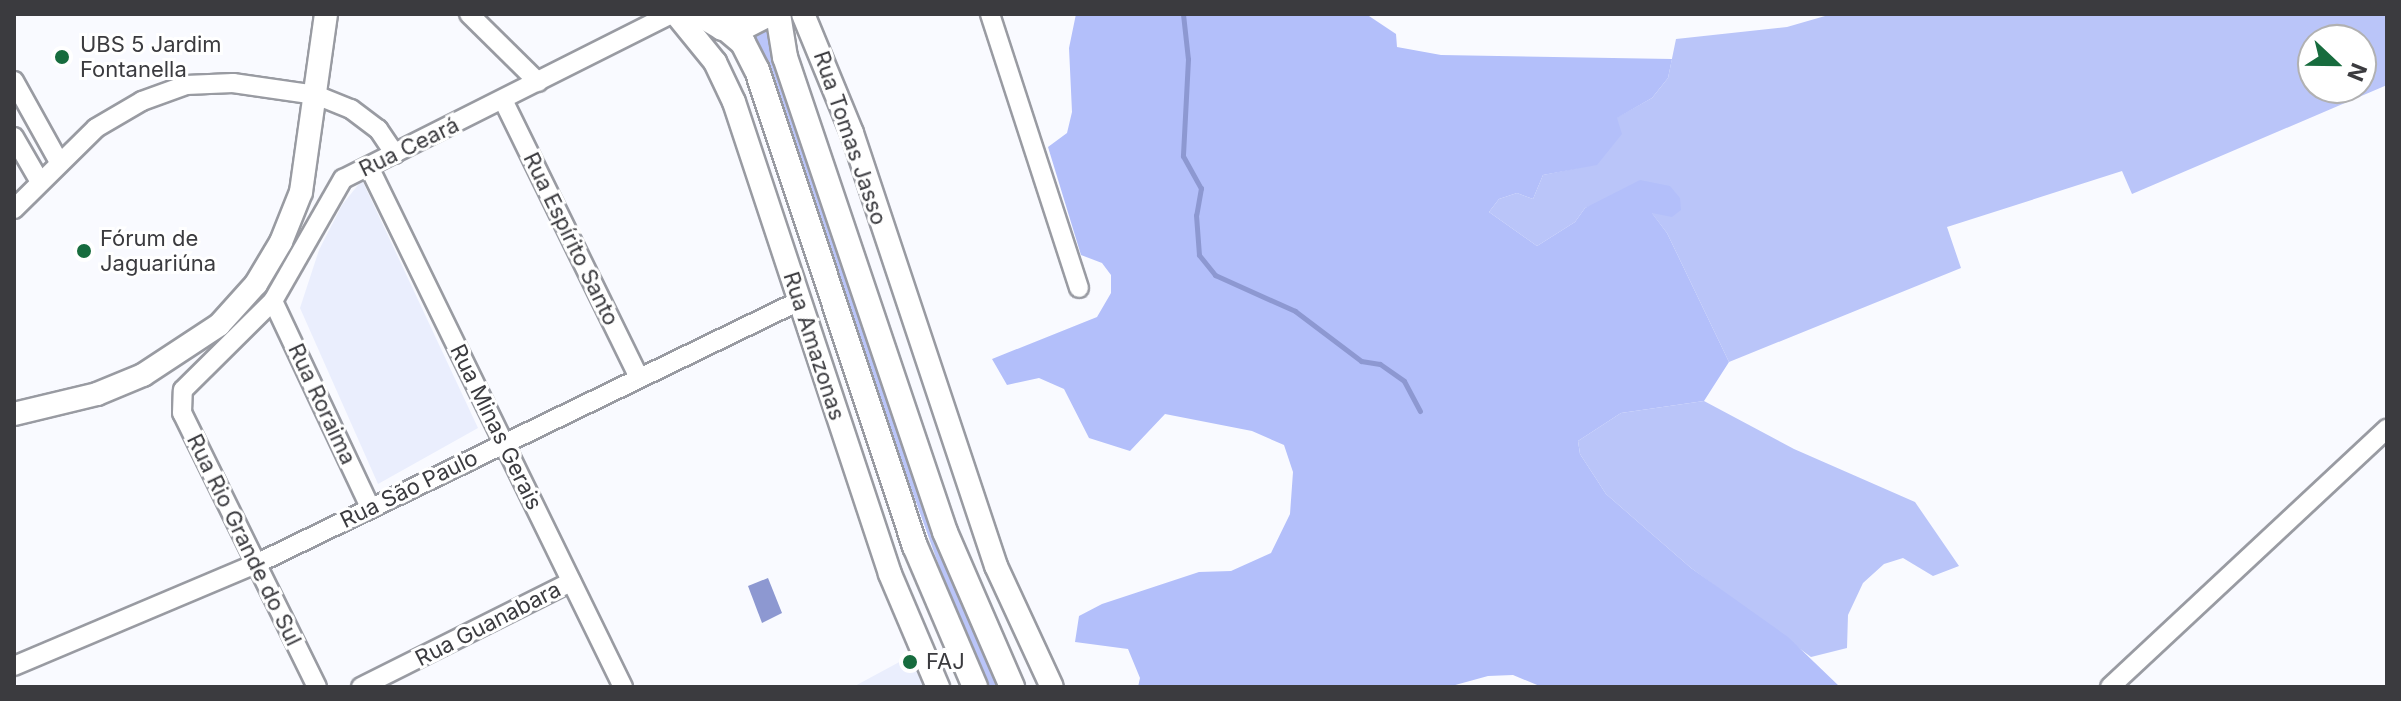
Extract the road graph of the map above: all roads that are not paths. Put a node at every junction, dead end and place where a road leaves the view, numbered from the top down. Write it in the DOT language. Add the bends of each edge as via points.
graph roads {
  1 [pos="326,14"];
  2 [pos="469,14"];
  3 [pos="674,14"];
  4 [pos="765,14"];
  5 [pos="778,14"];
  6 [pos="803,14"];
  7 [pos="990,14"];
  8 [pos="713,20"];
  9 [pos="14,81"];
  10 [pos="538,82"];
  11 [pos="316,95"];
  12 [pos="503,100"];
  13 [pos="14,137"];
  14 [pos="395,154"];
  15 [pos="59,162"];
  16 [pos="369,167"];
  17 [pos="40,182"];
  18 [pos="14,209"];
  19 [pos="1079,288"];
  20 [pos="273,301"];
  21 [pos="799,301"];
  22 [pos="639,378"];
  23 [pos="183,390"];
  24 [pos="14,414"];
  25 [pos="2387,429"];
  26 [pos="504,443"];
  27 [pos="370,507"];
  28 [pos="256,564"];
  29 [pos="571,582"];
  30 [pos="14,666"];
  31 [pos="317,687"];
  32 [pos="361,687"];
  33 [pos="623,687"];
  34 [pos="938,687"];
  35 [pos="975,687"];
  36 [pos="1012,687"];
  37 [pos="1052,687"];
  38 [pos="2110,687"];
  1 -- 11 [label="street"];
  2 -- 10 [label="street"];
  3 -- 10 [label="street, Rua Ceará"];
  3 -- 21 [label="street, Rua Amazonas" via="715,62 734,102"];
  4 -- 8 [label="main road" via="739,27"];
  5 -- 36 [label="main road" via="785,57 945,532"];
  6 -- 37 [label="street, Rua Tomas Jasso" via="852,133 996,566"];
  7 -- 19 [label="street"];
  8 -- 35 [label="main road" via="743,43 757,70 915,546"];
  9 -- 15 [label="street"];
  10 -- 12 [label="street, Rua Ceará"];
  11 -- 14 [label="street" via="351,109 378,129"];
  11 -- 15 [label="street" via="233,83 186,85 142,101 96,128"];
  11 -- 24 [label="street" via="301,192 281,242 256,284 219,325 143,375 97,394"];
  12 -- 14 [label="street, Rua Ceará"];
  12 -- 22 [label="street, Rua Espírito Santo"];
  13 -- 17 [label="street"];
  14 -- 16 [label="street, Rua Ceará"];
  15 -- 17 [label="street"];
  16 -- 20 [label="street, Rua Ceará" via="343,179"];
  16 -- 26 [label="street, Rua Minas Gerais"];
  17 -- 18 [label="street"];
  20 -- 23 [label="street, Rua Ceará"];
  20 -- 27 [label="street, Rua Roraima"];
  21 -- 22 [label="street, Rua São Paulo"];
  21 -- 34 [label="street, Rua Amazonas" via="890,574"];
  22 -- 26 [label="street, Rua São Paulo"];
  23 -- 28 [label="street, Rua Rio Grande do Sul" via="182,413"];
  25 -- 38 [label="street"];
  26 -- 27 [label="street, Rua São Paulo"];
  26 -- 29 [label="street, Rua Minas Gerais"];
  27 -- 28 [label="street, Rua São Paulo"];
  28 -- 30 [label="street, Rua São Paulo"];
  28 -- 31 [label="street, Rua Rio Grande do Sul"];
  29 -- 32 [label="street, Rua Guanabara"];
  29 -- 33 [label="street, Rua Minas Gerais"];
}
